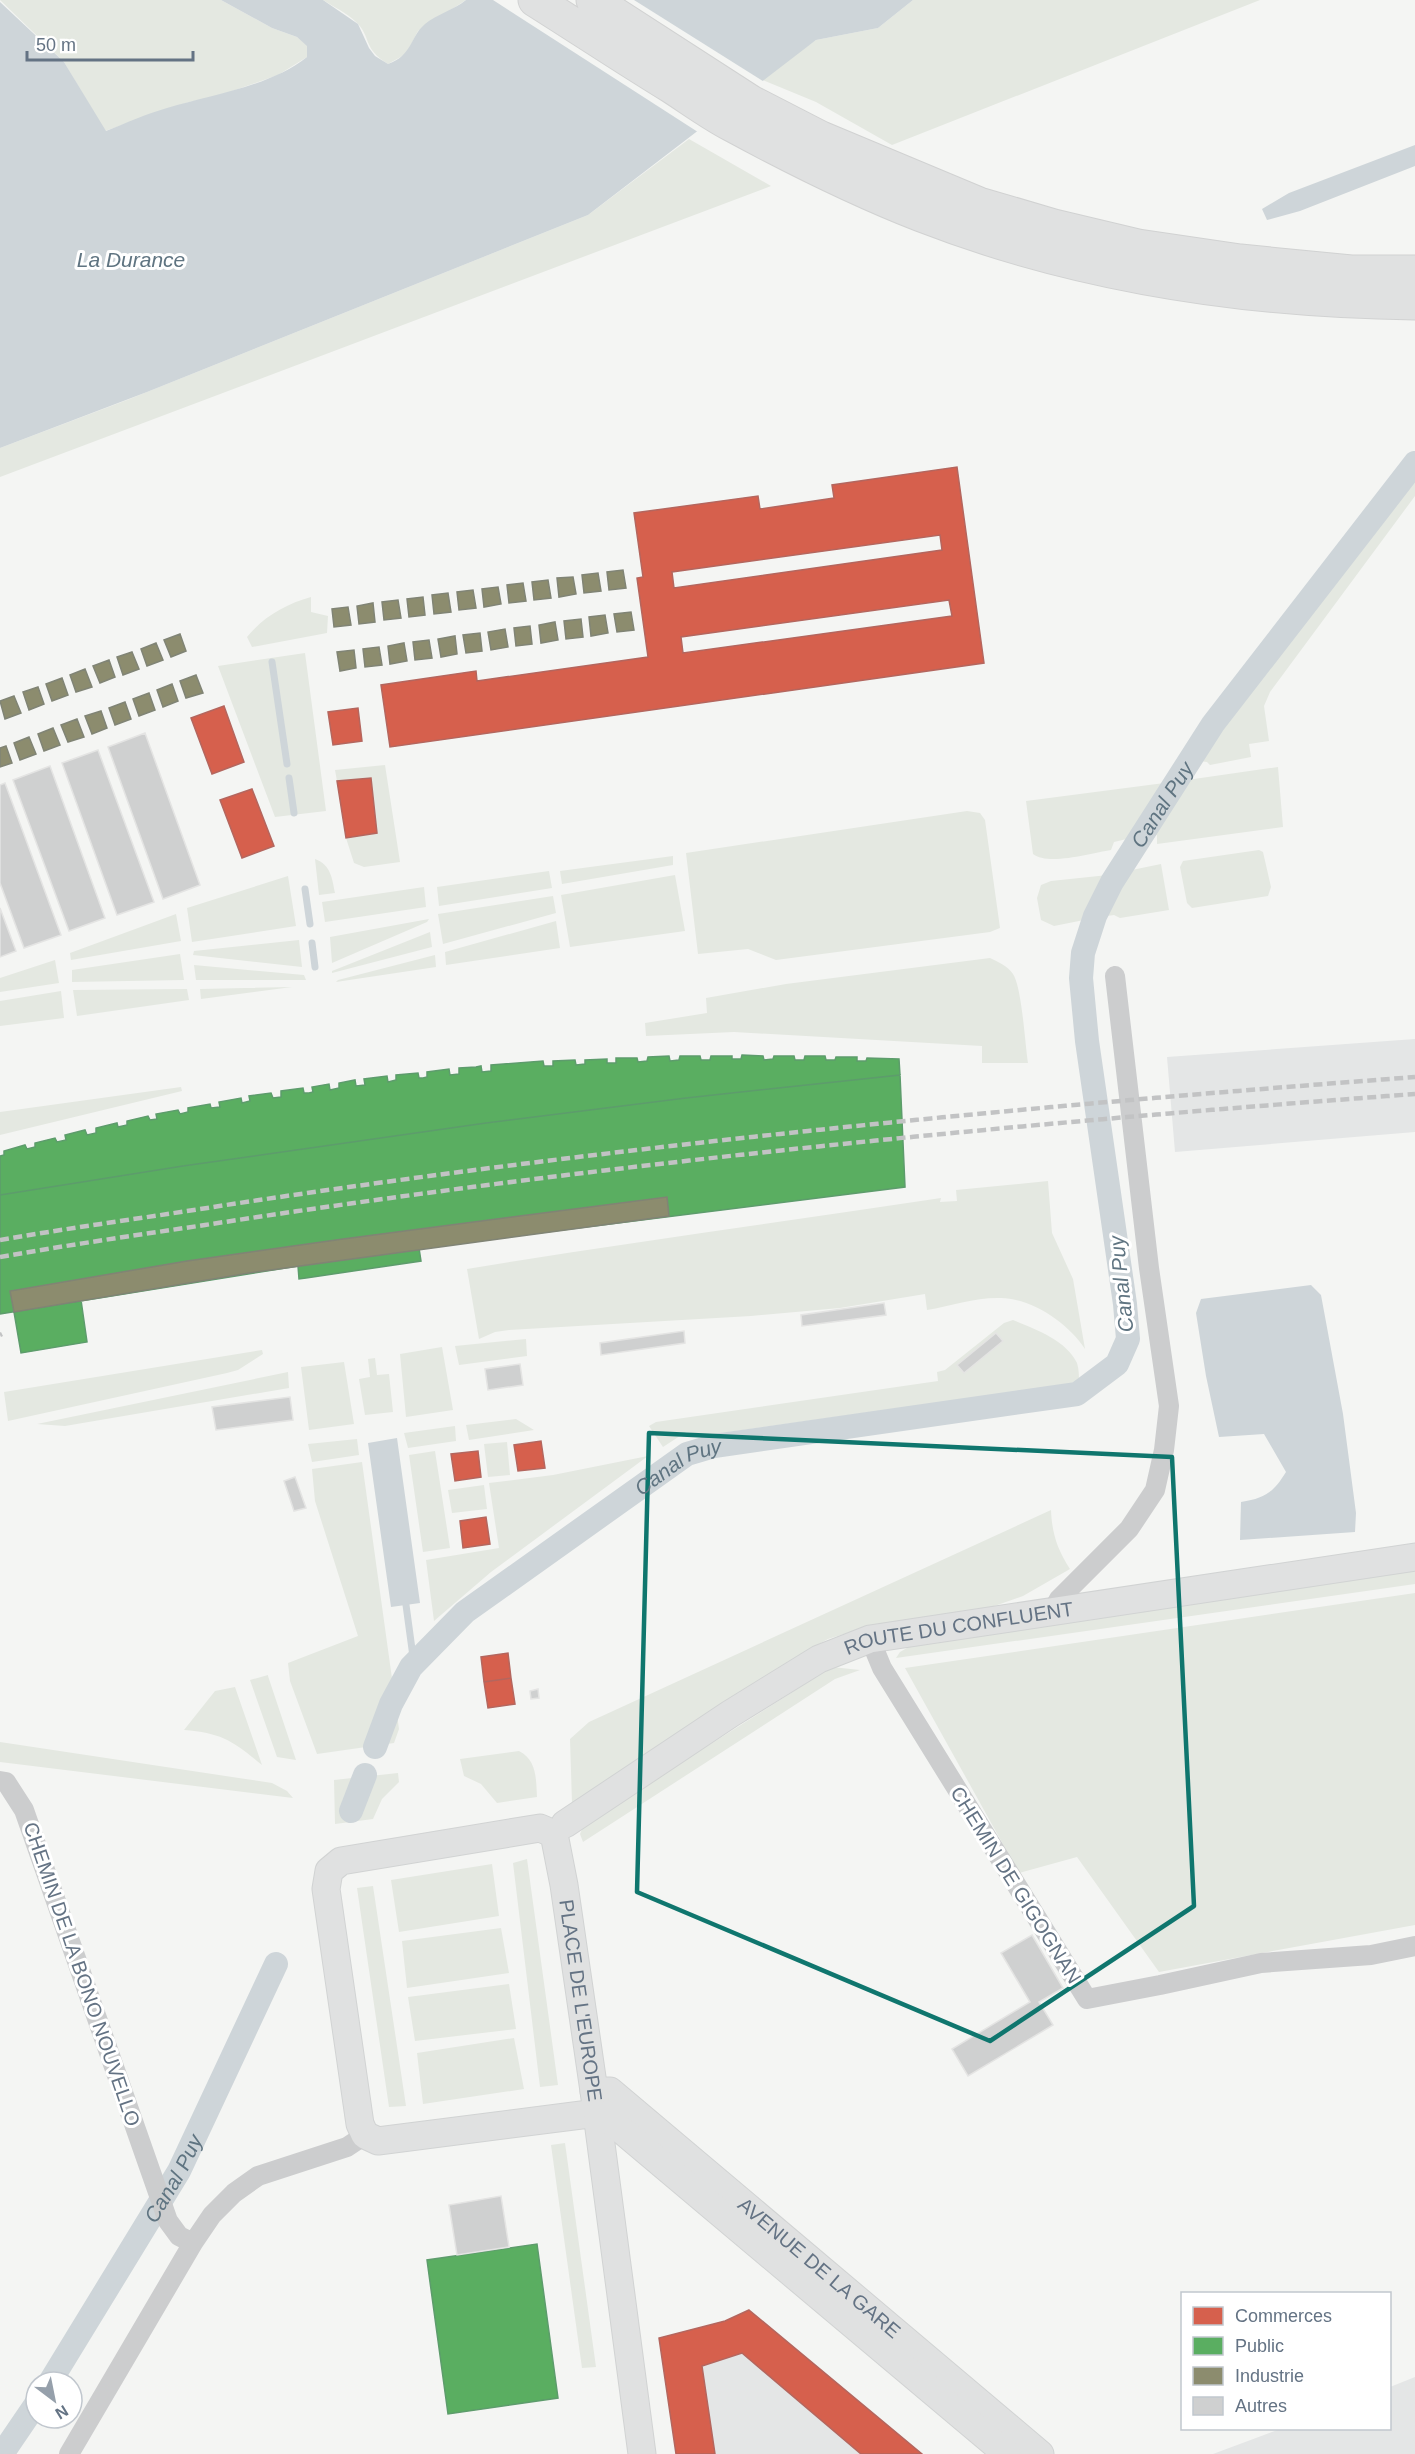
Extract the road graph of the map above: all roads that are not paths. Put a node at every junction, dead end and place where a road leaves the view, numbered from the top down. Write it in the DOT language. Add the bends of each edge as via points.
graph roads {
  1 [pos="535,0"];
  2 [pos="593,0"];
  3 [pos="1415,272"];
  4 [pos="1415,303"];
  5 [pos="1115,976"];
  6 [pos="1415,1557"];
  7 [pos="1052,1612"];
  8 [pos="870,1639"];
  9 [pos="0,1781"];
  10 [pos="559,1829"];
  11 [pos="1415,1946"];
  12 [pos="596,2102"];
  13 [pos="365,2135"];
  14 [pos="642,2146"];
  15 [pos="604,2174"];
  16 [pos="193,2243"];
  17 [pos="69,2454"];
  18 [pos="642,2454"];
  19 [pos="1007,2454"];
  20 [pos="1040,2454"];
  1 -- 4 [label="highway" via="730,124 824,172 922,215 1025,249 1132,276 1248,294 1357,303"];
  2 -- 3 [label="highway" via="751,102 821,138 979,204 1138,246 1351,272"];
  5 -- 7 [label="street" via="1169,1406 1155,1490 1128,1529 1059,1599"];
  6 -- 7 [label="street, ROUTE DU CONFLUENT"];
  7 -- 8 [label="street, ROUTE DU CONFLUENT"];
  8 -- 10 [label="street, ROUTE DU CONFLUENT" via="819,1659"];
  8 -- 11 [label="street, CHEMIN DE GIGOGNAN" via="882,1668 1087,1999 1261,1963 1371,1955"];
  9 -- 16 [label="street, CHEMIN DE LA BONO NOUVELLO" via="6,1782 24,1810 168,2221 179,2235"];
  10 -- 12 [label="street, PLACE DE L'EUROPE"];
  10 -- 13 [label="street" via="497,1834 341,1861 329,1871 326,1889 360,2124"];
  12 -- 13 [label="street, PLACE DE L'EUROPE" via="378,2141"];
  12 -- 14 [label="street, AVENUE DE LA GARE" via="612,2122"];
  12 -- 15 [label="street"];
  12 -- 20 [label="street, AVENUE DE LA GARE" via="610,2091"];
  13 -- 16 [label="street" via="347,2147 258,2176 234,2193"];
  14 -- 15 [label="street"];
  14 -- 19 [label="street, AVENUE DE LA GARE"];
  15 -- 18 [label="street"];
  16 -- 17 [label="street"];
}
